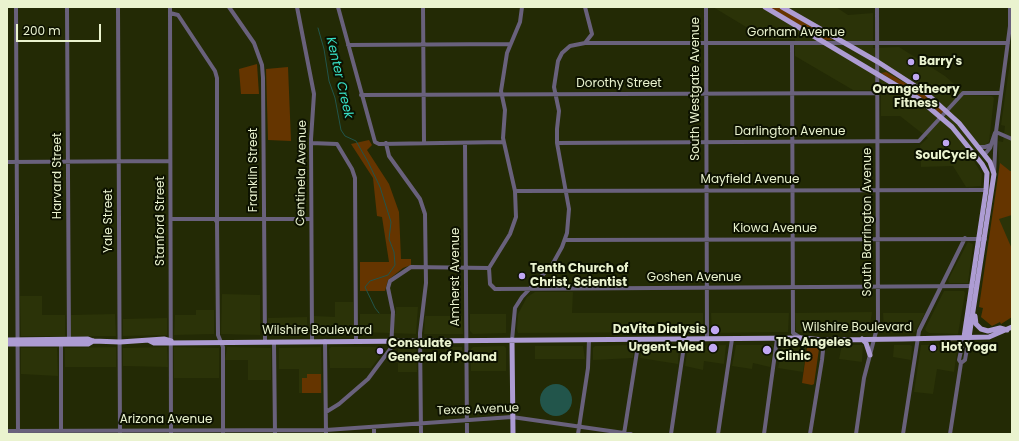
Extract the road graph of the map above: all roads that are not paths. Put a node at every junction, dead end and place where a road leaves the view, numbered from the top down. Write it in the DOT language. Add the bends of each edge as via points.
graph roads {
  1 [pos="16,7"];
  2 [pos="67,7"];
  3 [pos="118,7"];
  4 [pos="170,7"];
  5 [pos="229,7"];
  6 [pos="297,7"];
  7 [pos="338,7"];
  8 [pos="423,7"];
  9 [pos="522,7"];
  10 [pos="585,7"];
  11 [pos="706,7"];
  12 [pos="765,7"];
  13 [pos="782,7"];
  14 [pos="877,7"];
  15 [pos="1010,7"];
  16 [pos="170,13"];
  17 [pos="877,42"];
  18 [pos="585,43"];
  19 [pos="706,43"];
  20 [pos="792,43"];
  21 [pos="826,43"];
  22 [pos="1008,43"];
  23 [pos="510,44"];
  24 [pos="845,44"];
  25 [pos="348,45"];
  26 [pos="423,45"];
  27 [pos="841,52"];
  28 [pos="878,62"];
  29 [pos="877,73"];
  30 [pos="908,81"];
  31 [pos="792,92"];
  32 [pos="877,93"];
  33 [pos="1001,93"];
  34 [pos="423,94"];
  35 [pos="501,94"];
  36 [pos="554,94"];
  37 [pos="706,94"];
  38 [pos="361,95"];
  39 [pos="947,110"];
  40 [pos="942,117"];
  41 [pos="996,132"];
  42 [pos="1012,139"];
  43 [pos="504,142"];
  44 [pos="707,142"];
  45 [pos="792,142"];
  46 [pos="878,142"];
  47 [pos="311,143"];
  48 [pos="386,143"];
  49 [pos="424,143"];
  50 [pos="465,143"];
  51 [pos="557,143"];
  52 [pos="991,144"];
  53 [pos="979,146"];
  54 [pos="974,153"];
  55 [pos="985,154"];
  56 [pos="119,161"];
  57 [pos="170,161"];
  58 [pos="7,162"];
  59 [pos="16,162"];
  60 [pos="68,162"];
  61 [pos="982,164"];
  62 [pos="994,174"];
  63 [pos="706,190"];
  64 [pos="792,190"];
  65 [pos="878,190"];
  66 [pos="986,190"];
  67 [pos="515,191"];
  68 [pos="566,191"];
  69 [pos="217,219"];
  70 [pos="264,219"];
  71 [pos="311,219"];
  72 [pos="171,220"];
  73 [pos="965,238"];
  74 [pos="792,239"];
  75 [pos="878,239"];
  76 [pos="979,239"];
  77 [pos="985,239"];
  78 [pos="565,240"];
  79 [pos="707,240"];
  80 [pos="466,267"];
  81 [pos="426,268"];
  82 [pos="489,268"];
  83 [pos="978,283"];
  84 [pos="792,287"];
  85 [pos="878,287"];
  86 [pos="942,287"];
  87 [pos="972,287"];
  88 [pos="530,288"];
  89 [pos="707,288"];
  90 [pos="976,293"];
  91 [pos="1012,326"];
  92 [pos="1007,330"];
  93 [pos="967,337"];
  94 [pos="800,338"];
  95 [pos="918,338"];
  96 [pos="685,339"];
  97 [pos="707,339"];
  98 [pos="732,339"];
  99 [pos="777,339"];
  100 [pos="874,339"];
  101 [pos="7,340"];
  102 [pos="512,340"];
  103 [pos="589,340"];
  104 [pos="639,340"];
  105 [pos="824,340"];
  106 [pos="862,340"];
  107 [pos="69,341"];
  108 [pos="171,341"];
  109 [pos="221,341"];
  110 [pos="312,341"];
  111 [pos="325,341"];
  112 [pos="356,341"];
  113 [pos="392,341"];
  114 [pos="420,341"];
  115 [pos="467,341"];
  116 [pos="17,342"];
  117 [pos="61,342"];
  118 [pos="120,342"];
  119 [pos="265,342"];
  120 [pos="274,342"];
  121 [pos="7,344"];
  122 [pos="870,355"];
  123 [pos="326,412"];
  124 [pos="512,417"];
  125 [pos="466,420"];
  126 [pos="421,423"];
  127 [pos="579,426"];
  128 [pos="374,427"];
  129 [pos="7,432"];
  130 [pos="120,432"];
  131 [pos="172,432"];
  132 [pos="224,432"];
  133 [pos="275,432"];
  134 [pos="326,432"];
  135 [pos="18,433"];
  136 [pos="62,433"];
  137 [pos="374,434"];
  138 [pos="421,434"];
  139 [pos="467,434"];
  140 [pos="513,434"];
  141 [pos="578,434"];
  142 [pos="624,434"];
  143 [pos="631,434"];
  144 [pos="671,434"];
  145 [pos="718,434"];
  146 [pos="764,434"];
  147 [pos="810,434"];
  148 [pos="856,434"];
  149 [pos="903,434"];
  150 [pos="950,434"];
  1 -- 59 [label="street"];
  2 -- 60 [label="street, Harvard Street"];
  3 -- 56 [label="street, Yale Street"];
  4 -- 16 [label="street, Stanford Street"];
  5 -- 70 [label="street, Franklin Street" via="254,43 262,65"];
  6 -- 47 [label="street, Centinela Avenue" via="314,94"];
  7 -- 25 [label="street"];
  8 -- 26 [label="street"];
  9 -- 23 [label="street" via="520,22"];
  10 -- 18 [label="street" via="592,34"];
  11 -- 19 [label="street, South Westgate Avenue"];
  12 -- 21 [label="main road"];
  13 -- 24 [label="main road"];
  14 -- 17 [label="street, South Barrington Avenue"];
  15 -- 22 [label="street"];
  16 -- 57 [label="street, Stanford Street"];
  16 -- 69 [label="street" via="178,15 212,65 217,78"];
  17 -- 22 [label="street, Gorham Avenue"];
  17 -- 24 [label="street, Gorham Avenue"];
  17 -- 28 [label="street, South Barrington Avenue"];
  18 -- 19 [label="street, Gorham Avenue"];
  18 -- 36 [label="street, Gorham Avenue" via="570,46 562,53 558,61"];
  19 -- 20 [label="street, Gorham Avenue"];
  19 -- 37 [label="street, South Westgate Avenue"];
  20 -- 21 [label="street, Gorham Avenue"];
  20 -- 31 [label="street"];
  21 -- 24 [label="street, Gorham Avenue"];
  21 -- 27 [label="main road"];
  22 -- 33 [label="street"];
  23 -- 26 [label="street"];
  23 -- 35 [label="street" via="504,65"];
  24 -- 28 [label="main road"];
  25 -- 26 [label="street"];
  25 -- 38 [label="street"];
  26 -- 34 [label="street"];
  27 -- 28 [label="main road" via="867,64"];
  27 -- 29 [label="main road"];
  28 -- 29 [label="street, South Barrington Avenue"];
  28 -- 30 [label="main road"];
  29 -- 30 [label="main road" via="886,71"];
  29 -- 32 [label="street, South Barrington Avenue"];
  29 -- 40 [label="main road" via="919,99"];
  30 -- 39 [label="main road"];
  31 -- 32 [label="street, Dorothy Street"];
  31 -- 37 [label="street, Dorothy Street"];
  31 -- 45 [label="street"];
  32 -- 46 [label="street, South Barrington Avenue"];
  33 -- 39 [label="street, Darlington Avenue" via="963,93"];
  33 -- 41 [label="street"];
  34 -- 35 [label="street, Dorothy Street"];
  34 -- 38 [label="street, Dorothy Street"];
  34 -- 49 [label="street"];
  35 -- 36 [label="street, Dorothy Street"];
  35 -- 43 [label="street" via="505,110"];
  36 -- 37 [label="street, Dorothy Street"];
  36 -- 51 [label="street" via="559,111"];
  37 -- 44 [label="street, South Westgate Avenue"];
  38 -- 48 [label="street" via="375,142"];
  39 -- 40 [label="street, Darlington Avenue"];
  39 -- 53 [label="main road"];
  40 -- 46 [label="street, Darlington Avenue" via="919,141"];
  40 -- 54 [label="main road"];
  41 -- 42 [label="street"];
  41 -- 52 [label="street"];
  41 -- 62 [label="street"];
  43 -- 50 [label="street"];
  43 -- 67 [label="street"];
  44 -- 45 [label="street, Darlington Avenue"];
  44 -- 51 [label="street, Darlington Avenue"];
  44 -- 63 [label="street, South Westgate Avenue"];
  45 -- 46 [label="street, Darlington Avenue"];
  45 -- 64 [label="street"];
  46 -- 65 [label="street, South Barrington Avenue"];
  47 -- 71 [label="street, Centinela Avenue"];
  47 -- 112 [label="street" via="337,144 352,169 356,186"];
  48 -- 49 [label="street"];
  48 -- 81 [label="street" via="389,156 423,204"];
  49 -- 50 [label="street"];
  50 -- 80 [label="street, Amherst Avenue"];
  51 -- 68 [label="street"];
  52 -- 53 [label="street" via="987,147"];
  52 -- 55 [label="street"];
  53 -- 54 [label="main road" via="980,152"];
  53 -- 55 [label="main road"];
  54 -- 61 [label="main road"];
  55 -- 61 [label="main road"];
  55 -- 62 [label="main road"];
  56 -- 57 [label="street"];
  56 -- 60 [label="street"];
  56 -- 118 [label="street, Yale Street"];
  57 -- 72 [label="street, Stanford Street"];
  58 -- 59 [label="street"];
  59 -- 60 [label="street"];
  59 -- 116 [label="street"];
  60 -- 107 [label="street, Harvard Street"];
  61 -- 66 [label="main road" via="987,173"];
  62 -- 77 [label="main road"];
  63 -- 64 [label="street, Mayfield Avenue"];
  63 -- 68 [label="street, Mayfield Avenue"];
  63 -- 79 [label="street, South Westgate Avenue"];
  64 -- 65 [label="street, Mayfield Avenue"];
  64 -- 74 [label="street"];
  65 -- 66 [label="street, Mayfield Avenue"];
  65 -- 75 [label="street, South Barrington Avenue"];
  66 -- 76 [label="main road"];
  67 -- 68 [label="street, Mayfield Avenue"];
  67 -- 82 [label="street" via="514,224 502,250"];
  68 -- 78 [label="street" via="569,218"];
  69 -- 70 [label="street"];
  69 -- 72 [label="street"];
  69 -- 109 [label="street" via="218,335"];
  70 -- 71 [label="street"];
  70 -- 119 [label="street, Franklin Street"];
  71 -- 110 [label="street, Centinela Avenue"];
  72 -- 108 [label="street, Stanford Street"];
  73 -- 75 [label="street, Kiowa Avenue"];
  73 -- 76 [label="street, Kiowa Avenue"];
  73 -- 86 [label="street"];
  74 -- 75 [label="street, Kiowa Avenue"];
  74 -- 79 [label="street, Kiowa Avenue"];
  74 -- 84 [label="street"];
  75 -- 85 [label="street, South Barrington Avenue"];
  76 -- 77 [label="street, Kiowa Avenue"];
  76 -- 87 [label="main road"];
  77 -- 83 [label="main road"];
  78 -- 79 [label="street, Kiowa Avenue"];
  78 -- 88 [label="street" via="552,265"];
  79 -- 89 [label="street, South Westgate Avenue"];
  80 -- 81 [label="street"];
  80 -- 82 [label="street"];
  80 -- 115 [label="street, Amherst Avenue"];
  81 -- 113 [label="street" via="407,268 389,283 388,291 393,312"];
  81 -- 114 [label="street"];
  82 -- 88 [label="street, Goshen Avenue" via="490,284 493,288"];
  83 -- 87 [label="street"];
  83 -- 90 [label="main road"];
  84 -- 85 [label="street, Goshen Avenue"];
  84 -- 89 [label="street, Goshen Avenue"];
  84 -- 94 [label="street" via="793,333"];
  85 -- 86 [label="street, Goshen Avenue"];
  85 -- 100 [label="street, South Barrington Avenue" via="878,324"];
  86 -- 87 [label="street, Goshen Avenue"];
  86 -- 95 [label="street"];
  87 -- 93 [label="main road"];
  88 -- 89 [label="street, Goshen Avenue"];
  88 -- 102 [label="street" via="515,308"];
  89 -- 97 [label="street, South Westgate Avenue"];
  90 -- 92 [label="main road" via="975,318 978,327 985,331 1000,328"];
  90 -- 93 [label="main road"];
  91 -- 92 [label="main road, Wilshire Boulevard"];
  92 -- 93 [label="main road, Wilshire Boulevard" via="989,337"];
  93 -- 95 [label="main road, Wilshire Boulevard"];
  93 -- 150 [label="street" via="965,360 961,363"];
  94 -- 99 [label="main road, Wilshire Boulevard"];
  94 -- 105 [label="main road, Wilshire Boulevard"];
  95 -- 100 [label="main road, Wilshire Boulevard"];
  95 -- 149 [label="street"];
  96 -- 97 [label="main road, Wilshire Boulevard"];
  96 -- 104 [label="main road, Wilshire Boulevard"];
  96 -- 144 [label="street"];
  97 -- 98 [label="main road, Wilshire Boulevard"];
  98 -- 99 [label="main road, Wilshire Boulevard"];
  98 -- 145 [label="street"];
  99 -- 146 [label="street"];
  100 -- 106 [label="main road, Wilshire Boulevard"];
  100 -- 122 [label="street, South Barrington Avenue"];
  101 -- 116 [label="main road, Wilshire Boulevard"];
  102 -- 103 [label="main road, Wilshire Boulevard"];
  102 -- 115 [label="main road, Wilshire Boulevard"];
  102 -- 124 [label="main road"];
  103 -- 104 [label="main road, Wilshire Boulevard"];
  103 -- 127 [label="street" via="588,368"];
  104 -- 142 [label="street"];
  105 -- 106 [label="main road, Wilshire Boulevard"];
  105 -- 147 [label="street"];
  106 -- 122 [label="main road" via="867,344"];
  107 -- 117 [label="main road, Wilshire Boulevard"];
  107 -- 118 [label="main road, Wilshire Boulevard" via="88,339"];
  108 -- 109 [label="main road, Wilshire Boulevard"];
  108 -- 118 [label="main road, Wilshire Boulevard"];
  108 -- 131 [label="street, Stanford Street"];
  109 -- 119 [label="main road, Wilshire Boulevard"];
  109 -- 132 [label="street"];
  110 -- 111 [label="main road, Wilshire Boulevard"];
  110 -- 120 [label="main road, Wilshire Boulevard"];
  111 -- 112 [label="main road, Wilshire Boulevard"];
  111 -- 123 [label="street"];
  112 -- 113 [label="main road, Wilshire Boulevard"];
  113 -- 114 [label="main road, Wilshire Boulevard"];
  113 -- 123 [label="street" via="390,348 368,379"];
  114 -- 115 [label="main road, Wilshire Boulevard"];
  114 -- 126 [label="street"];
  115 -- 125 [label="street, Amherst Avenue"];
  116 -- 117 [label="main road, Wilshire Boulevard"];
  116 -- 121 [label="main road, Wilshire Boulevard"];
  116 -- 135 [label="street"];
  117 -- 136 [label="street"];
  118 -- 130 [label="street, Yale Street"];
  119 -- 120 [label="main road, Wilshire Boulevard"];
  120 -- 133 [label="street"];
  122 -- 148 [label="street, South Barrington Avenue"];
  123 -- 134 [label="street"];
  124 -- 125 [label="street, Texas Avenue"];
  124 -- 127 [label="street, Texas Avenue"];
  124 -- 140 [label="main road"];
  125 -- 126 [label="street, Texas Avenue"];
  125 -- 139 [label="street, Amherst Avenue"];
  126 -- 128 [label="street, Texas Avenue"];
  126 -- 138 [label="street"];
  127 -- 141 [label="street"];
  127 -- 142 [label="street, Texas Avenue"];
  128 -- 134 [label="street, Texas Avenue"];
  128 -- 137 [label="street"];
  129 -- 135 [label="street, Arizona Avenue"];
  130 -- 131 [label="street, Arizona Avenue"];
  130 -- 136 [label="street, Arizona Avenue"];
  131 -- 132 [label="street, Arizona Avenue"];
  132 -- 133 [label="street, Arizona Avenue"];
  133 -- 134 [label="street, Arizona Avenue"];
  135 -- 136 [label="street, Arizona Avenue"];
  142 -- 143 [label="street, Texas Avenue"];
}
